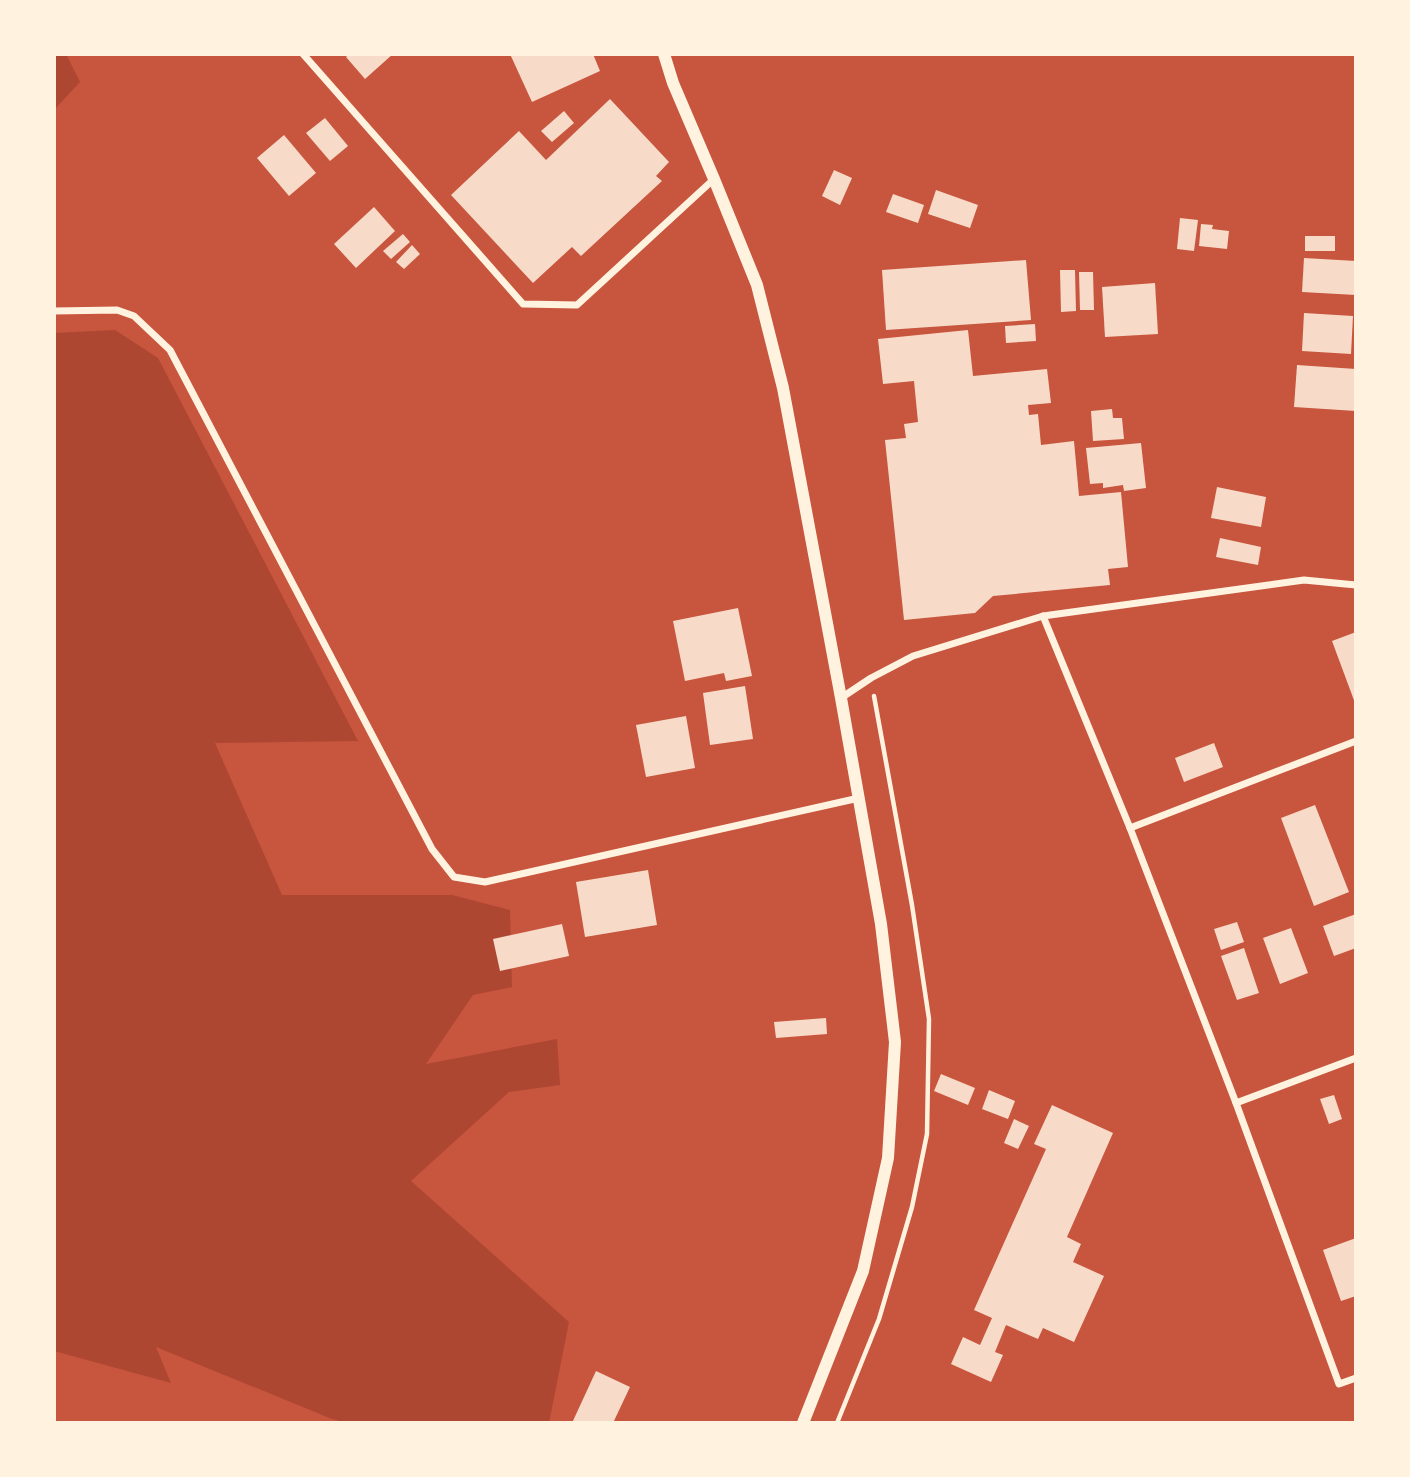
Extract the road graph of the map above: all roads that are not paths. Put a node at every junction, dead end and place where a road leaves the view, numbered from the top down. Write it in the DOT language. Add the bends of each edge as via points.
graph roads {
  1 [pos="303,54"];
  2 [pos="664,54"];
  3 [pos="714,179"];
  4 [pos="54,311"];
  5 [pos="1356,585"];
  6 [pos="1043,615"];
  7 [pos="841,698"];
  8 [pos="1356,741"];
  9 [pos="859,798"];
  10 [pos="1130,828"];
  11 [pos="1356,1058"];
  12 [pos="1236,1103"];
  13 [pos="1356,1378"];
  14 [pos="803,1423"];
  1 -- 3 [label="street" via="523,304 577,305"];
  2 -- 3 [label="street"];
  3 -- 7 [label="street" via="757,285 783,388"];
  4 -- 9 [label="street" via="117,310 134,316 170,349 432,849 454,877 485,882"];
  5 -- 6 [label="street" via="1304,580"];
  6 -- 7 [label="street" via="913,656"];
  6 -- 10 [label="street"];
  7 -- 9 [label="street"];
  8 -- 10 [label="street"];
  9 -- 14 [label="street" via="895,1042 888,1158 863,1271"];
  10 -- 12 [label="street"];
  11 -- 12 [label="street"];
  12 -- 13 [label="street" via="1339,1384"];
}
